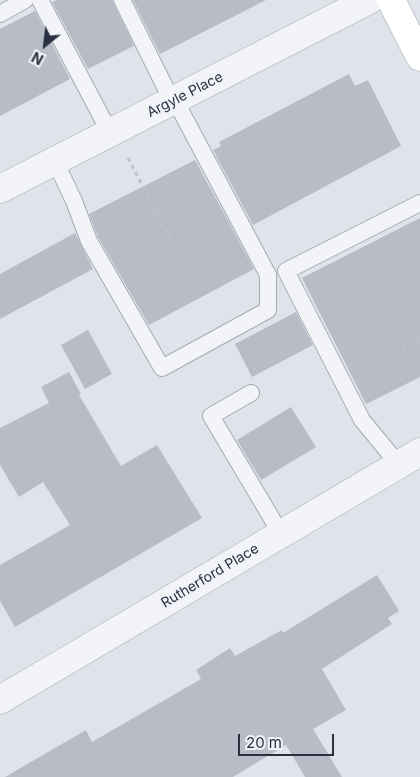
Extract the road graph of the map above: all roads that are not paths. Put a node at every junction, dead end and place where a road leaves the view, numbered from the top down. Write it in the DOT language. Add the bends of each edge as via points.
graph roads {
  1 [pos="24,0"];
  2 [pos="40,0"];
  3 [pos="122,0"];
  4 [pos="369,0"];
  5 [pos="392,0"];
  6 [pos="0,14"];
  7 [pos="420,56"];
  8 [pos="174,100"];
  9 [pos="112,132"];
  10 [pos="55,161"];
  11 [pos="0,189"];
  12 [pos="420,202"];
  13 [pos="251,393"];
  14 [pos="409,458"];
  15 [pos="281,534"];
  16 [pos="0,700"];
  1 -- 6 [label="lane"];
  2 -- 9 [label="lane"];
  3 -- 8 [label="lane"];
  4 -- 8 [label="street, Argyle Place"];
  5 -- 7 [label="main road"];
  8 -- 9 [label="street, Argyle Place"];
  8 -- 10 [label="lane" via="268,275 268,310 162,368 89,241"];
  9 -- 10 [label="street, Argyle Place"];
  10 -- 11 [label="street, Argyle Place"];
  12 -- 14 [label="lane" via="286,270 362,420"];
  13 -- 15 [label="lane" via="211,416"];
  14 -- 15 [label="street, Rutherford Place"];
  15 -- 16 [label="street, Rutherford Place"];
}
